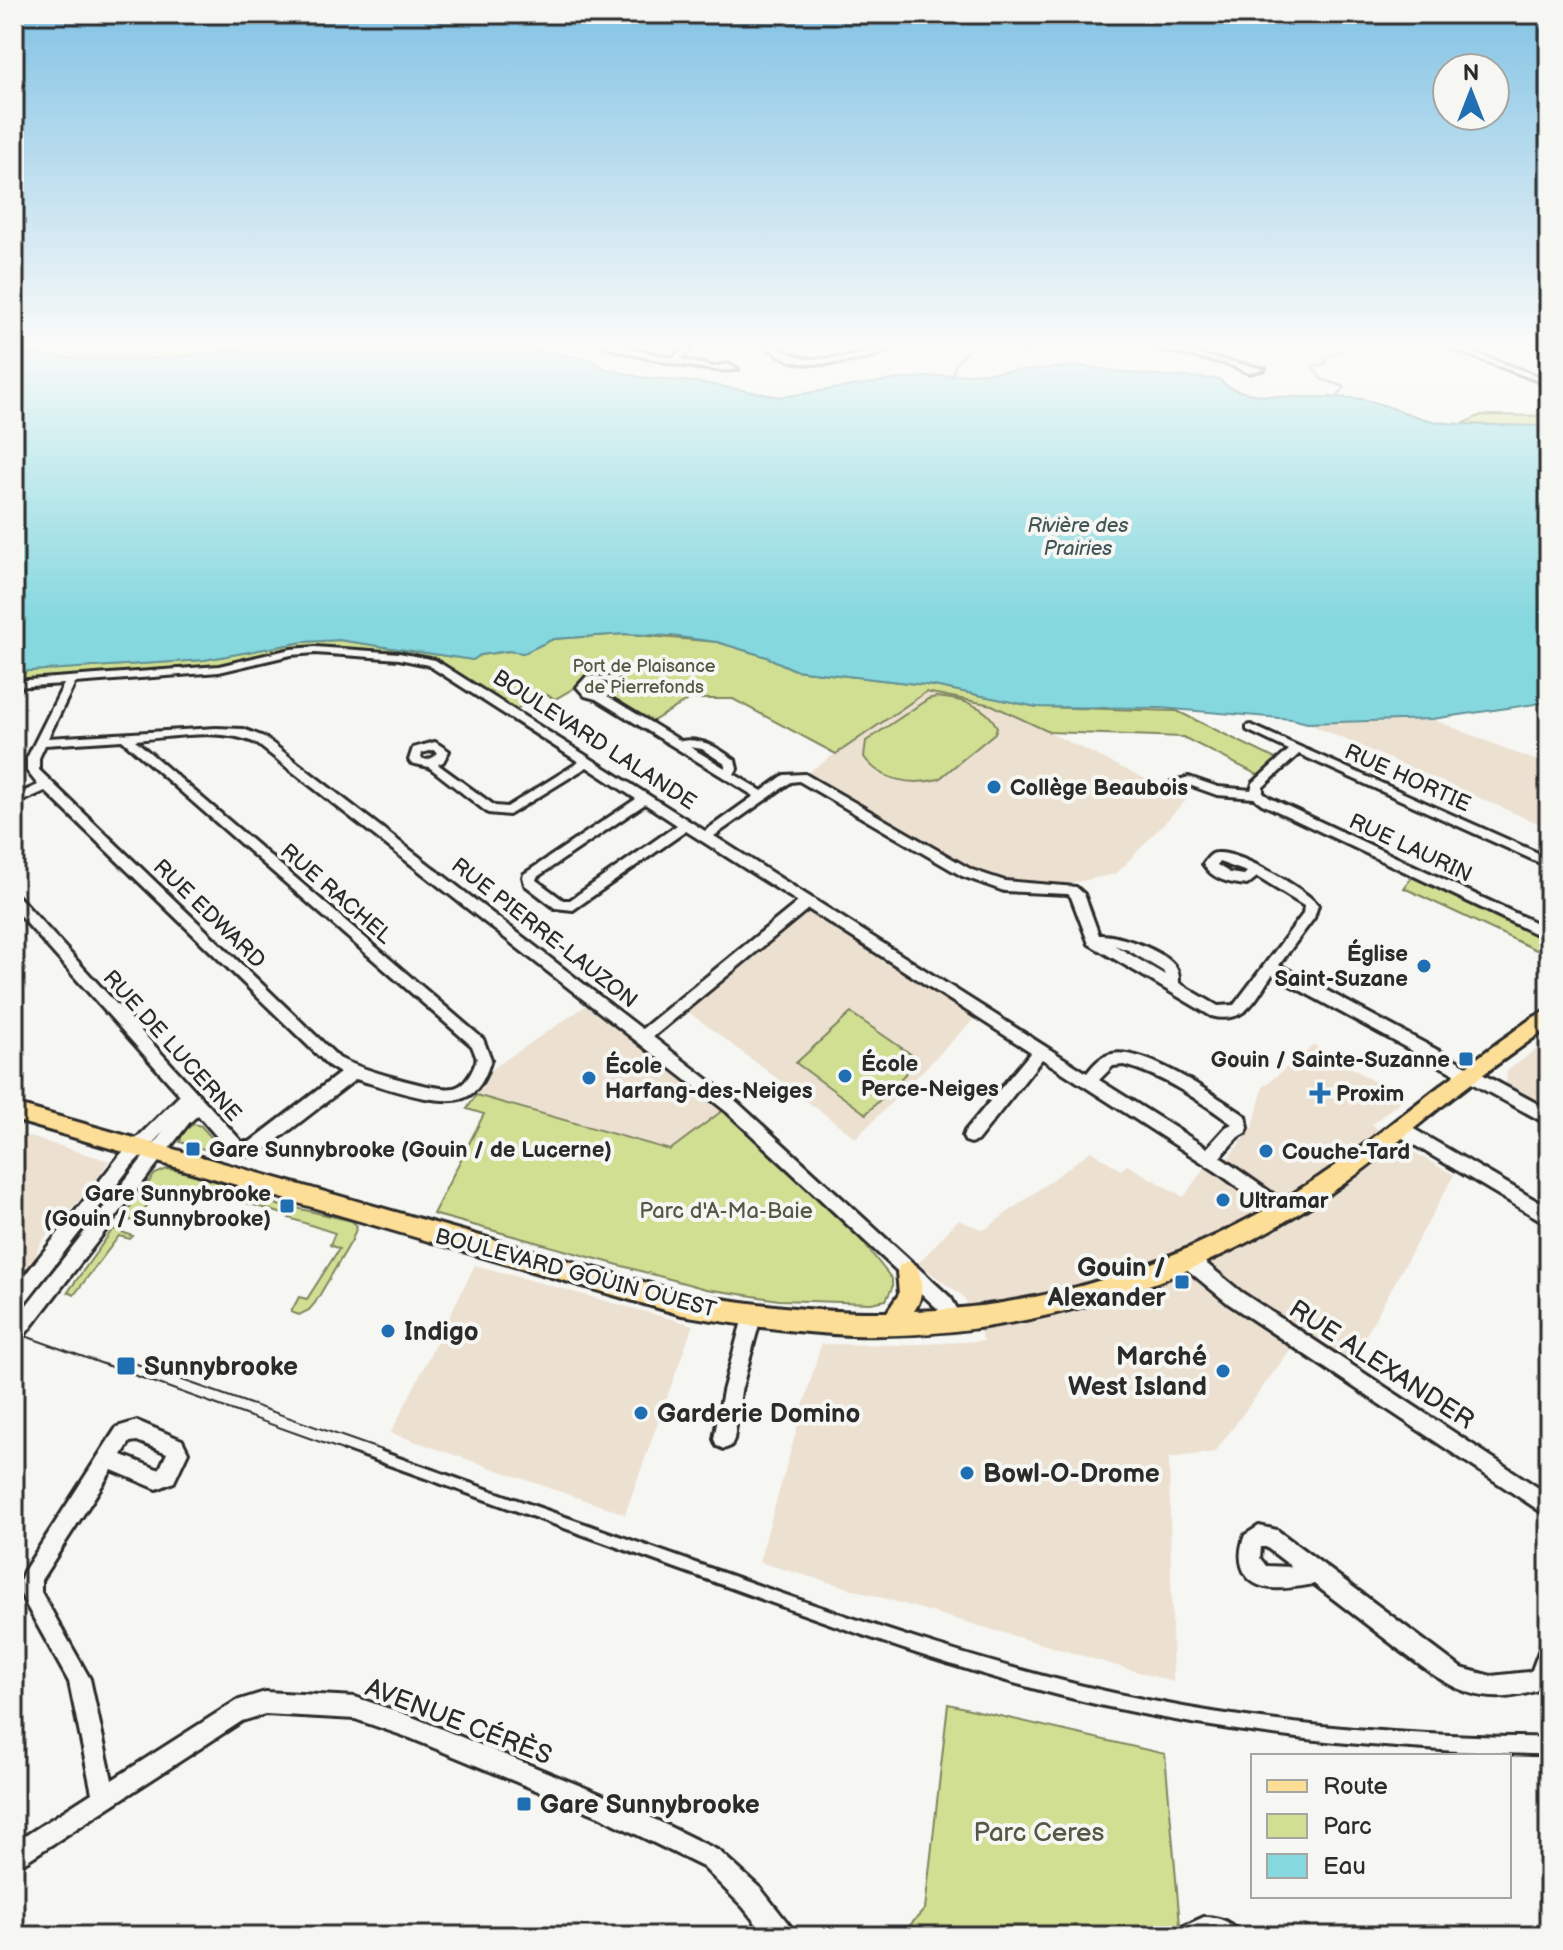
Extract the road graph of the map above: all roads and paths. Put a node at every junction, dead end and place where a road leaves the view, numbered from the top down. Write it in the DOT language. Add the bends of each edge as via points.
graph roads {
  1 [pos="71,680"];
  2 [pos="14,684"];
  3 [pos="599,696"];
  4 [pos="1251,728"];
  5 [pos="124,736"];
  6 [pos="40,742"];
  7 [pos="1297,749"];
  8 [pos="589,761"];
  9 [pos="432,763"];
  10 [pos="1175,785"];
  11 [pos="46,786"];
  12 [pos="1257,794"];
  13 [pos="762,796"];
  14 [pos="646,798"];
  15 [pos="14,801"];
  16 [pos="687,824"];
  17 [pos="706,836"];
  18 [pos="1549,863"];
  19 [pos="1254,872"];
  20 [pos="14,900"];
  21 [pos="808,901"];
  22 [pos="1549,935"];
  23 [pos="1272,968"];
  24 [pos="1549,1017"];
  25 [pos="641,1038"];
  26 [pos="1041,1050"];
  27 [pos="353,1072"];
  28 [pos="1469,1075"];
  29 [pos="1089,1082"];
  30 [pos="462,1093"];
  31 [pos="195,1101"];
  32 [pos="14,1112"];
  33 [pos="1549,1118"];
  34 [pos="1400,1128"];
  35 [pos="971,1136"];
  36 [pos="148,1150"];
  37 [pos="1209,1158"];
  38 [pos="1284,1211"];
  39 [pos="1549,1217"];
  40 [pos="1190,1261"];
  41 [pos="908,1272"];
  42 [pos="14,1303"];
  43 [pos="752,1317"];
  44 [pos="955,1321"];
  45 [pos="892,1324"];
  46 [pos="14,1335"];
  47 [pos="724,1439"];
  48 [pos="108,1459"];
  49 [pos="1549,1507"];
  50 [pos="1316,1573"];
  51 [pos="1549,1654"];
  52 [pos="104,1796"];
  53 [pos="14,1857"];
  54 [pos="782,1936"];
  55 [pos="1191,1936"];
  56 [pos="1227,1936"];
  1 -- 2 [label="street, BOULEVARD LALANDE"];
  1 -- 6 [label="street"];
  1 -- 8 [label="street, BOULEVARD LALANDE" via="208,670 315,650 399,656 446,669"];
  3 -- 13 [label="street" via="679,745 697,742 711,749 731,763 727,775"];
  4 -- 7 [label="street, RUE HORTIE"];
  5 -- 6 [label="street, RUE PIERRE-LAUZON"];
  5 -- 25 [label="street, RUE PIERRE-LAUZON" via="226,731 260,740"];
  5 -- 30 [label="street, RUE RACHEL" via="478,1043 484,1053 482,1065"];
  6 -- 11 [label="street" via="32,764"];
  7 -- 12 [label="street" via="1257,786"];
  7 -- 18 [label="street, RUE HORTIE"];
  8 -- 9 [label="street" via="500,813"];
  8 -- 14 [label="street, BOULEVARD LALANDE"];
  10 -- 12 [label="street, RUE LAURIN" via="1189,781 1217,791"];
  11 -- 15 [label="street"];
  11 -- 27 [label="street, RUE EDWARD" via="327,1057"];
  12 -- 22 [label="street, RUE LAURIN"];
  13 -- 17 [label="street"];
  13 -- 23 [label="street" via="788,778 801,777 967,873 1004,886 1071,890 1094,940 1121,941 1168,967 1172,987 1216,1012 1233,1012"];
  14 -- 16 [label="street, BOULEVARD LALANDE"];
  14 -- 16 [label="street" via="532,874 530,882 560,905 573,905"];
  16 -- 17 [label="street, BOULEVARD LALANDE"];
  17 -- 21 [label="street, BOULEVARD LALANDE"];
  19 -- 23 [label="street" via="1311,905"];
  20 -- 31 [label="street, RUE DE LUCERNE"];
  21 -- 25 [label="street"];
  21 -- 26 [label="street, BOULEVARD LALANDE"];
  23 -- 28 [label="street"];
  24 -- 28 [label="main road, BOULEVARD GOUIN OUEST"];
  25 -- 41 [label="street, RUE PIERRE-LAUZON" via="732,1107"];
  26 -- 29 [label="street, BOULEVARD LALANDE"];
  26 -- 35 [label="street"];
  27 -- 30 [label="street, RUE EDWARD"];
  27 -- 31 [label="street, RUE DE LUCERNE" via="249,1150 234,1145"];
  28 -- 33 [label="street"];
  28 -- 34 [label="main road, BOULEVARD GOUIN OUEST"];
  29 -- 37 [label="street, BOULEVARD LALANDE"];
  29 -- 37 [label="street" via="1114,1059 1139,1061 1240,1121 1240,1128"];
  31 -- 36 [label="street"];
  32 -- 36 [label="main road, BOULEVARD GOUIN OUEST"];
  34 -- 38 [label="main road, BOULEVARD GOUIN OUEST"];
  34 -- 39 [label="street"];
  36 -- 42 [label="street" via="126,1160"];
  36 -- 43 [label="main road, BOULEVARD GOUIN OUEST" via="643,1294"];
  36 -- 46 [label="street"];
  37 -- 38 [label="street, BOULEVARD LALANDE"];
  38 -- 40 [label="main road, BOULEVARD GOUIN OUEST"];
  40 -- 44 [label="main road, BOULEVARD GOUIN OUEST" via="1083,1298"];
  40 -- 49 [label="street, RUE ALEXANDER" via="1235,1298"];
  41 -- 44 [label="street, RUE PIERRE-LAUZON" via="945,1304"];
  41 -- 45 [label="main road" via="911,1297"];
  43 -- 45 [label="main road, BOULEVARD GOUIN OUEST"];
  43 -- 47 [label="street"];
  44 -- 45 [label="main road, BOULEVARD GOUIN OUEST"];
  48 -- 52 [label="street" via="31,1578 31,1594 79,1679"];
  50 -- 51 [label="street" via="1466,1684 1524,1687 1540,1678"];
  52 -- 53 [label="street, AVENUE CÉRÈS"];
  52 -- 54 [label="street, AVENUE CÉRÈS" via="236,1712 265,1703 355,1708 607,1808 711,1859"];
  55 -- 56 [label="street" via="1210,1928"];
}
